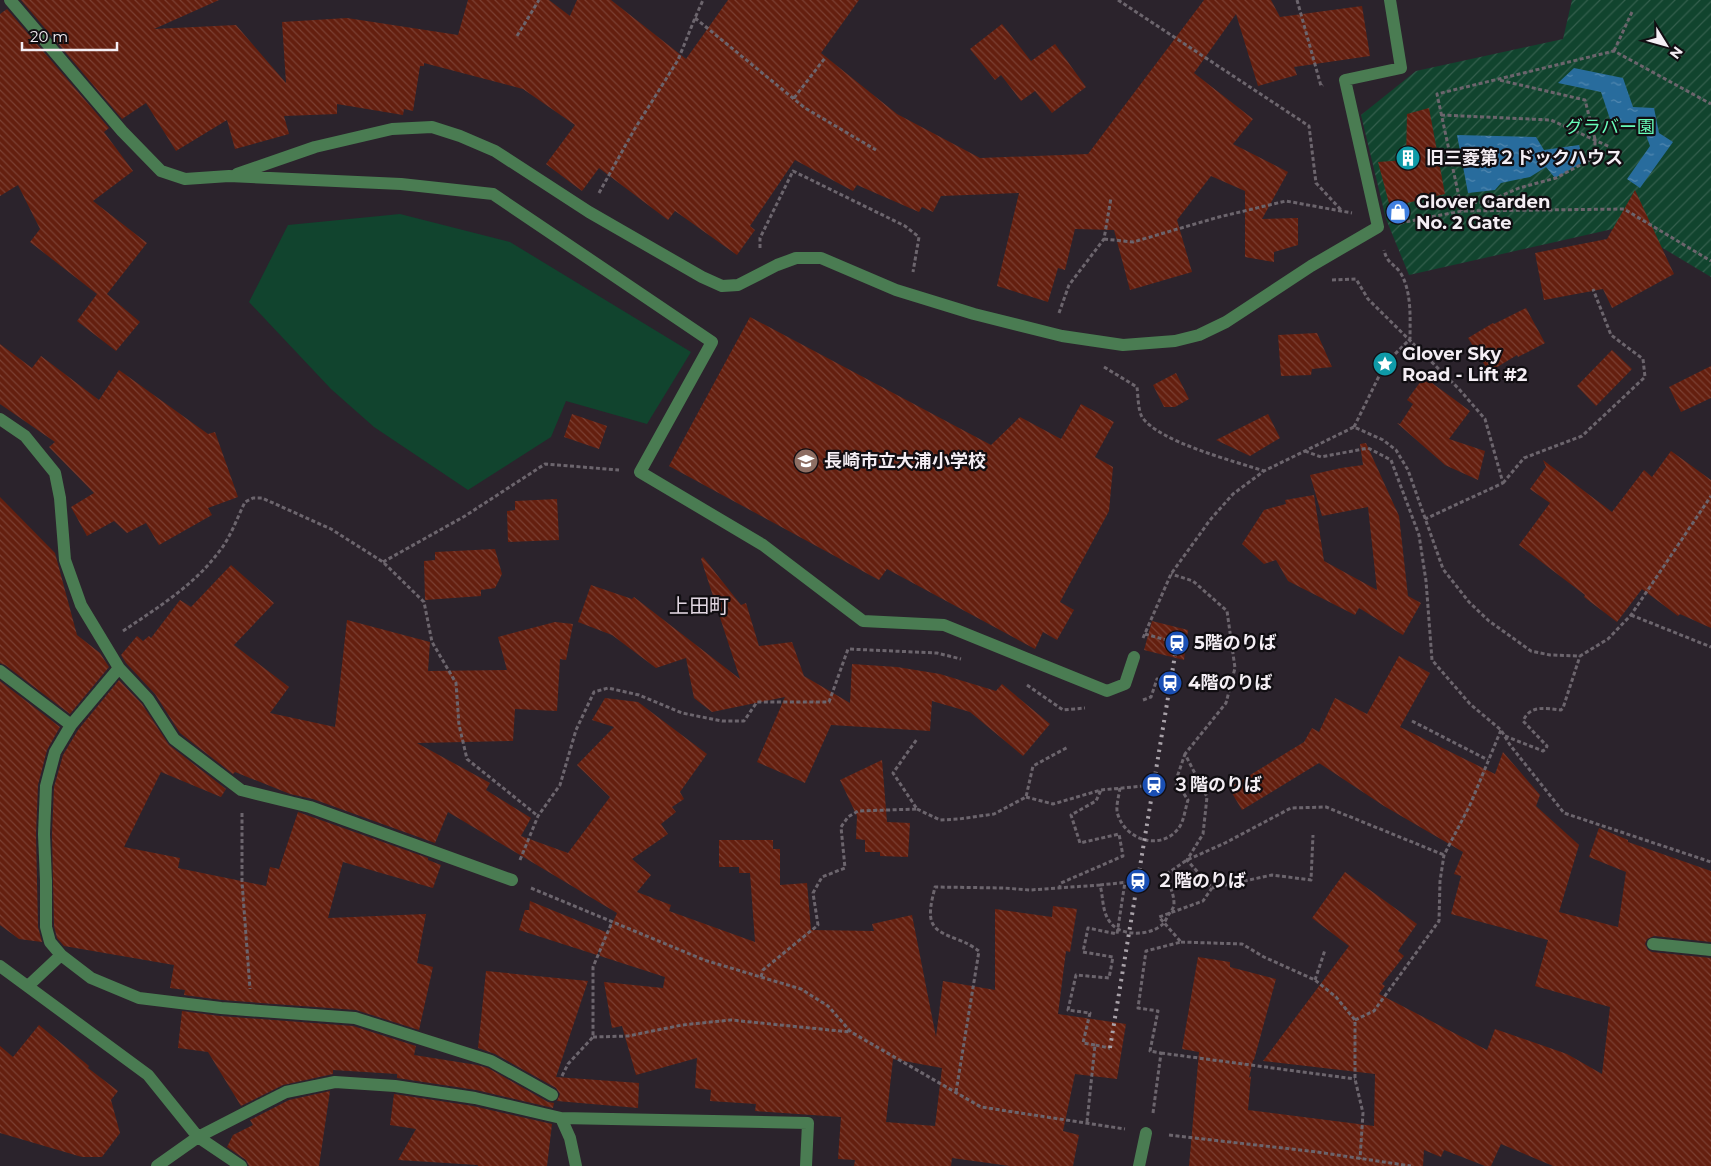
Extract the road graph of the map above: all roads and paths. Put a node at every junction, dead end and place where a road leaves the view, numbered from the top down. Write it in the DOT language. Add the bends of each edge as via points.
graph roads {
  1 [pos="10,0"];
  2 [pos="540,0"];
  3 [pos="704,0"];
  4 [pos="1118,0"];
  5 [pos="1296,0"];
  6 [pos="1390,0"];
  7 [pos="1632,12"];
  8 [pos="695,18"];
  9 [pos="517,36"];
  10 [pos="1614,51"];
  11 [pos="825,58"];
  12 [pos="1498,79"];
  13 [pos="1321,86"];
  14 [pos="794,98"];
  15 [pos="1711,104"];
  16 [pos="1441,115"];
  17 [pos="1595,139"];
  18 [pos="1610,147"];
  19 [pos="876,150"];
  20 [pos="230,176"];
  21 [pos="1111,198"];
  22 [pos="1460,203"];
  23 [pos="1462,210"];
  24 [pos="1342,211"];
  25 [pos="589,212"];
  26 [pos="1377,222"];
  27 [pos="1104,239"];
  28 [pos="790,260"];
  29 [pos="1711,261"];
  30 [pos="1311,266"];
  31 [pos="913,273"];
  32 [pos="1593,289"];
  33 [pos="1052,334"];
  34 [pos="1103,366"];
  35 [pos="0,419"];
  36 [pos="1354,427"];
  37 [pos="1305,451"];
  38 [pos="1264,471"];
  39 [pos="640,472"];
  40 [pos="1503,483"];
  41 [pos="1711,496"];
  42 [pos="1425,519"];
  43 [pos="383,562"];
  44 [pos="1171,574"];
  45 [pos="1631,615"];
  46 [pos="1145,634"];
  47 [pos="1177,643"];
  48 [pos="104,644"];
  49 [pos="1711,647"];
  50 [pos="848,650"];
  51 [pos="1580,656"];
  52 [pos="1134,657"];
  53 [pos="120,668"];
  54 [pos="0,671"];
  55 [pos="1170,684"];
  56 [pos="1140,700"];
  57 [pos="1412,721"];
  58 [pos="71,725"];
  59 [pos="1500,730"];
  60 [pos="1504,736"];
  61 [pos="917,740"];
  62 [pos="1068,747"];
  63 [pos="1186,754"];
  64 [pos="1488,760"];
  65 [pos="1154,785"];
  66 [pos="1120,788"];
  67 [pos="241,790"];
  68 [pos="1100,790"];
  69 [pos="1026,797"];
  70 [pos="917,809"];
  71 [pos="538,816"];
  72 [pos="1313,835"];
  73 [pos="1444,855"];
  74 [pos="1187,860"];
  75 [pos="1711,862"];
  76 [pos="512,880"];
  77 [pos="1138,881"];
  78 [pos="1125,882"];
  79 [pos="1100,884"];
  80 [pos="1212,888"];
  81 [pos="1059,889"];
  82 [pos="612,922"];
  83 [pos="1182,942"];
  84 [pos="1652,944"];
  85 [pos="1325,950"];
  86 [pos="1711,950"];
  87 [pos="61,955"];
  88 [pos="0,966"];
  89 [pos="761,977"];
  90 [pos="1315,980"];
  91 [pos="28,986"];
  92 [pos="252,1011"];
  93 [pos="1355,1020"];
  94 [pos="852,1032"];
  95 [pos="593,1037"];
  96 [pos="1095,1045"];
  97 [pos="1110,1048"];
  98 [pos="1161,1053"];
  99 [pos="1355,1079"];
  100 [pos="956,1092"];
  101 [pos="552,1095"];
  102 [pos="561,1118"];
  103 [pos="1088,1122"];
  104 [pos="1148,1133"];
  105 [pos="198,1137"];
  106 [pos="1360,1159"];
  107 [pos="157,1166"];
  108 [pos="241,1166"];
  109 [pos="576,1166"];
  110 [pos="806,1166"];
  111 [pos="1139,1166"];
  112 [pos="1411,1166"];
  1 -- 20 [label="street" via="122,131 162,171 185,179"];
  2 -- 9 [label="path"];
  3 -- 8 [label="path"];
  4 -- 24 [label="path" via="1309,126 1316,183"];
  5 -- 13 [label="path"];
  6 -- 26 [label="street" via="1401,68 1345,80"];
  7 -- 10 [label="path"];
  8 -- 14 [label="path"];
  8 -- 25 [label="path" via="678,60 634,130"];
  10 -- 12 [label="path"];
  10 -- 15 [label="path"];
  11 -- 14 [label="path"];
  12 -- 16 [label="path" via="1437,94"];
  12 -- 17 [label="path" via="1584,100"];
  14 -- 19 [label="path" via="805,108"];
  16 -- 17 [label="path" via="1551,120"];
  16 -- 22 [label="path"];
  17 -- 18 [label="path"];
  17 -- 22 [label="path" via="1595,156 1556,178 1519,188 1487,202"];
  20 -- 25 [label="street" via="315,147 392,129 432,127 494,151"];
  20 -- 39 [label="street" via="401,184 493,194 712,342"];
  21 -- 27 [label="path"];
  22 -- 23 [label="path"];
  23 -- 26 [label="path"];
  23 -- 29 [label="path" via="1624,209"];
  24 -- 26 [label="path"];
  24 -- 27 [label="path" via="1286,201 1133,242"];
  25 -- 28 [label="street" via="722,286 738,285"];
  26 -- 30 [label="street"];
  26 -- 36 [label="path" via="1386,260 1399,272 1405,284 1410,311 1410,339 1385,364"];
  27 -- 33 [label="path" via="1069,285"];
  28 -- 31 [label="path" via="782,242 759,249 760,238 793,170 919,236"];
  28 -- 33 [label="street" via="821,258 896,290"];
  30 -- 33 [label="street" via="1199,336 1123,345"];
  30 -- 40 [label="path" via="1331,280 1356,279 1368,299 1459,388 1485,419"];
  32 -- 40 [label="path" via="1611,335 1643,359 1645,378 1582,436 1524,458"];
  34 -- 38 [label="path" via="1137,387 1141,416 1157,432"];
  35 -- 48 [label="street" via="25,436 55,473 65,560 81,605"];
  36 -- 37 [label="path"];
  36 -- 42 [label="path" via="1396,450 1408,470"];
  37 -- 38 [label="path"];
  37 -- 59 [label="path" via="1321,457 1368,448 1391,460 1419,535 1432,660 1470,704"];
  38 -- 44 [label="path" via="1233,494"];
  39 -- 43 [label="path" via="545,464 465,516"];
  39 -- 52 [label="street" via="763,545 863,622 944,625 1107,692 1125,684"];
  40 -- 42 [label="path"];
  41 -- 45 [label="path"];
  42 -- 51 [label="path" via="1443,569 1489,621 1531,651"];
  43 -- 48 [label="path" via="331,529 262,498 253,498 245,502 220,552 197,577"];
  43 -- 71 [label="path" via="424,602 432,642 456,683 459,725 467,759"];
  44 -- 46 [label="path"];
  44 -- 63 [label="path" via="1193,581 1227,611 1235,668 1226,703"];
  45 -- 49 [label="path"];
  45 -- 51 [label="path" via="1608,638"];
  46 -- 47 [label="path"];
  46 -- 52 [label="path"];
  48 -- 53 [label="street"];
  50 -- 71 [label="path" via="828,702 757,702 744,721 722,721 682,713 639,695 608,688 594,692 576,730 560,785"];
  51 -- 60 [label="path" via="1563,708 1533,709 1523,722 1547,746 1546,749 1543,751"];
  53 -- 58 [label="street"];
  53 -- 67 [label="street" via="148,699 174,739"];
  54 -- 58 [label="street"];
  55 -- 56 [label="path" via="1157,679 1151,698"];
  57 -- 64 [label="path"];
  58 -- 87 [label="street" via="55,752 46,786 46,927 50,942"];
  59 -- 60 [label="path"];
  59 -- 64 [label="path"];
  60 -- 75 [label="path" via="1564,813"];
  61 -- 70 [label="path" via="893,773"];
  62 -- 69 [label="path" via="1033,766"];
  63 -- 66 [label="path" via="1175,784 1188,800 1184,816 1177,830 1164,839 1147,842 1124,827 1117,814"];
  63 -- 74 [label="path" via="1208,797 1203,834"];
  64 -- 73 [label="path" via="1470,805"];
  65 -- 66 [label="path"];
  66 -- 68 [label="path"];
  67 -- 76 [label="street" via="310,807"];
  67 -- 92 [label="path" via="242,882"];
  68 -- 69 [label="path" via="1053,804"];
  68 -- 81 [label="path" via="1096,801 1071,815 1080,842 1119,834 1123,856 1061,883"];
  69 -- 70 [label="path" via="994,814 959,819 940,820"];
  70 -- 89 [label="path" via="858,811 848,817 840,827 845,868 822,877 813,894 818,926 763,970"];
  71 -- 76 [label="path"];
  72 -- 80 [label="path" via="1311,880 1272,875"];
  73 -- 74 [label="path" via="1326,807 1291,808"];
  73 -- 93 [label="path" via="1439,921 1374,1011"];
  74 -- 79 [label="path" via="1165,875 1174,907 1163,924 1148,932 1119,930 1108,920"];
  74 -- 80 [label="path"];
  76 -- 82 [label="path"];
  77 -- 78 [label="path"];
  78 -- 79 [label="path"];
  78 -- 96 [label="path" via="1116,934 1088,928 1083,952 1113,957 1109,978 1076,975 1068,1010 1090,1013 1083,1043"];
  79 -- 81 [label="path"];
  80 -- 83 [label="path" via="1203,901 1159,917"];
  81 -- 100 [label="path" via="935,887 931,919 935,928 979,951"];
  82 -- 89 [label="path" via="704,960"];
  82 -- 95 [label="path" via="593,967"];
  83 -- 90 [label="path" via="1242,944"];
  83 -- 98 [label="path" via="1146,951 1138,1008 1158,1012 1150,1051"];
  84 -- 86 [label="street"];
  85 -- 90 [label="path"];
  87 -- 91 [label="street"];
  87 -- 92 [label="street" via="91,978 139,998"];
  88 -- 91 [label="street"];
  89 -- 94 [label="path" via="801,989 828,1006"];
  90 -- 93 [label="path" via="1336,997"];
  91 -- 105 [label="street" via="148,1075"];
  92 -- 101 [label="street" via="355,1018 491,1061"];
  93 -- 99 [label="path"];
  94 -- 95 [label="path" via="730,1020 628,1036"];
  94 -- 100 [label="path"];
  95 -- 101 [label="path" via="568,1064"];
  96 -- 97 [label="path"];
  96 -- 103 [label="path"];
  98 -- 99 [label="path"];
  98 -- 104 [label="path"];
  99 -- 106 [label="path" via="1363,1113"];
  100 -- 103 [label="path" via="981,1107"];
  102 -- 105 [label="street" via="475,1098 395,1086 335,1082 286,1092"];
  102 -- 109 [label="street" via="570,1138"];
  102 -- 110 [label="street" via="808,1123"];
  103 -- 104 [label="path"];
  104 -- 106 [label="path"];
  104 -- 111 [label="street"];
  105 -- 107 [label="street"];
  105 -- 108 [label="street"];
  106 -- 112 [label="path"];
}
